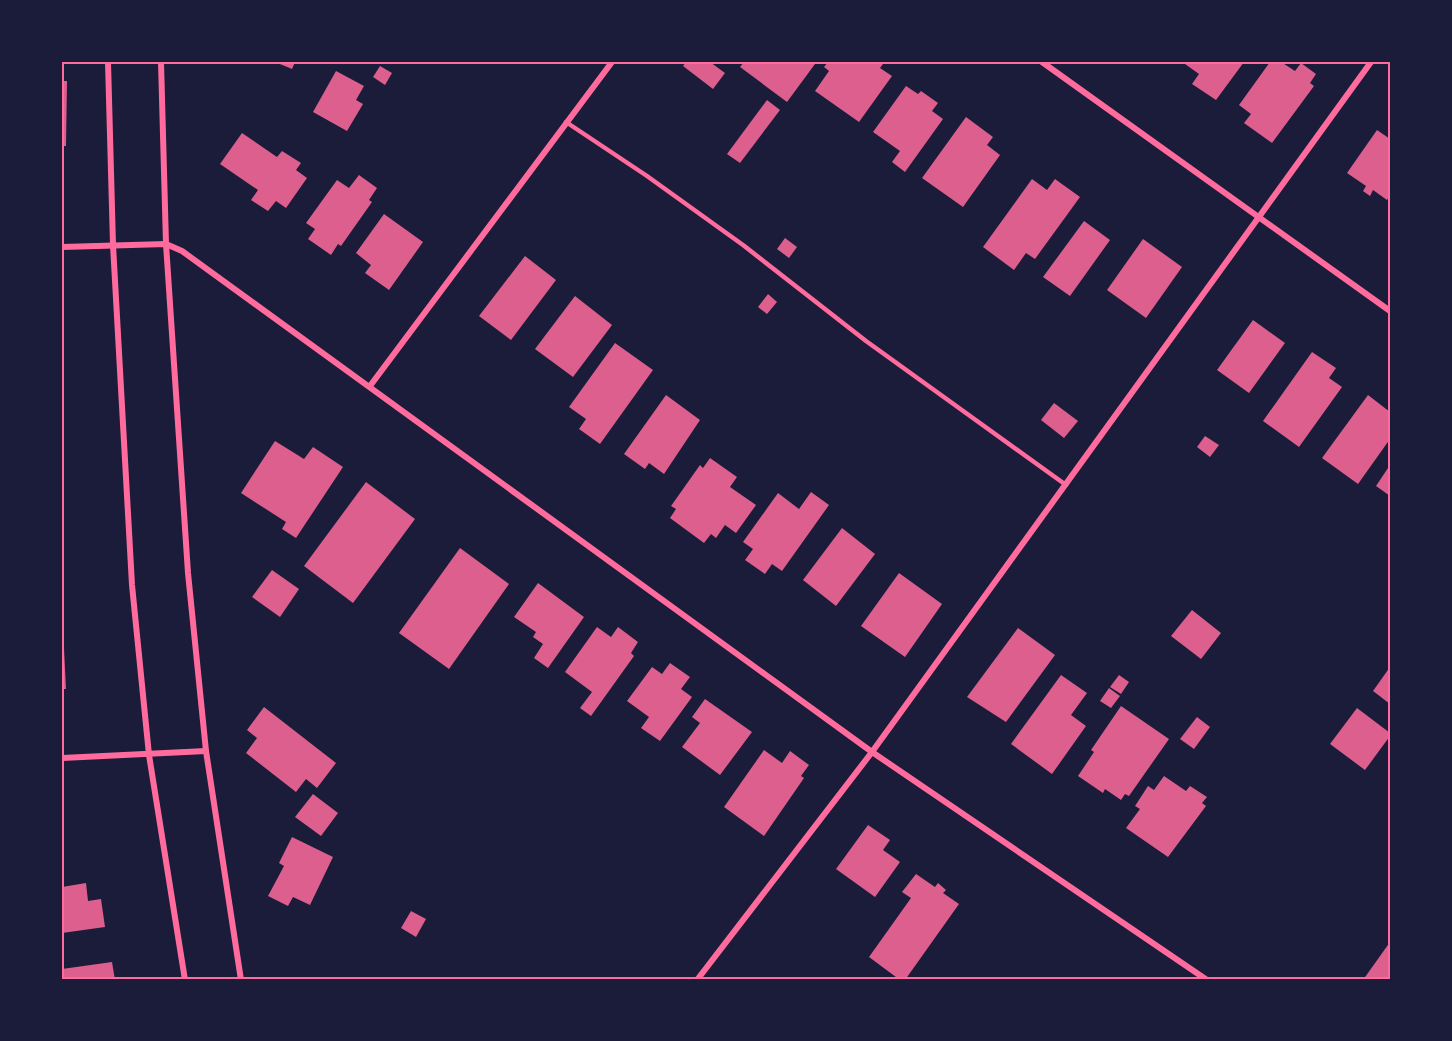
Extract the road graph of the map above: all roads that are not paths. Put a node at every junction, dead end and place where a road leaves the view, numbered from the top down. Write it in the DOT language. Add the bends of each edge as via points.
graph roads {
  1 [pos="108,62"];
  2 [pos="161,62"];
  3 [pos="612,62"];
  4 [pos="1042,62"];
  5 [pos="1371,62"];
  6 [pos="566,122"];
  7 [pos="1259,218"];
  8 [pos="166,244"];
  9 [pos="113,245"];
  10 [pos="62,247"];
  11 [pos="1390,311"];
  12 [pos="370,386"];
  13 [pos="1066,485"];
  14 [pos="206,751"];
  15 [pos="872,752"];
  16 [pos="149,755"];
  17 [pos="62,758"];
  18 [pos="185,980"];
  19 [pos="241,980"];
  20 [pos="697,980"];
  21 [pos="1207,980"];
  1 -- 9 [label="street"];
  2 -- 8 [label="street"];
  3 -- 6 [label="street"];
  4 -- 7 [label="street"];
  5 -- 7 [label="street"];
  6 -- 12 [label="street"];
  6 -- 13 [label="lane" via="743,245"];
  7 -- 11 [label="street"];
  7 -- 13 [label="street"];
  8 -- 9 [label="street"];
  8 -- 12 [label="street" via="182,251"];
  8 -- 14 [label="street"];
  9 -- 10 [label="street"];
  9 -- 16 [label="street" via="132,585"];
  12 -- 15 [label="street"];
  13 -- 15 [label="street"];
  14 -- 16 [label="street"];
  14 -- 19 [label="street"];
  15 -- 20 [label="street"];
  15 -- 21 [label="street"];
  16 -- 17 [label="street"];
  16 -- 18 [label="street"];
}
